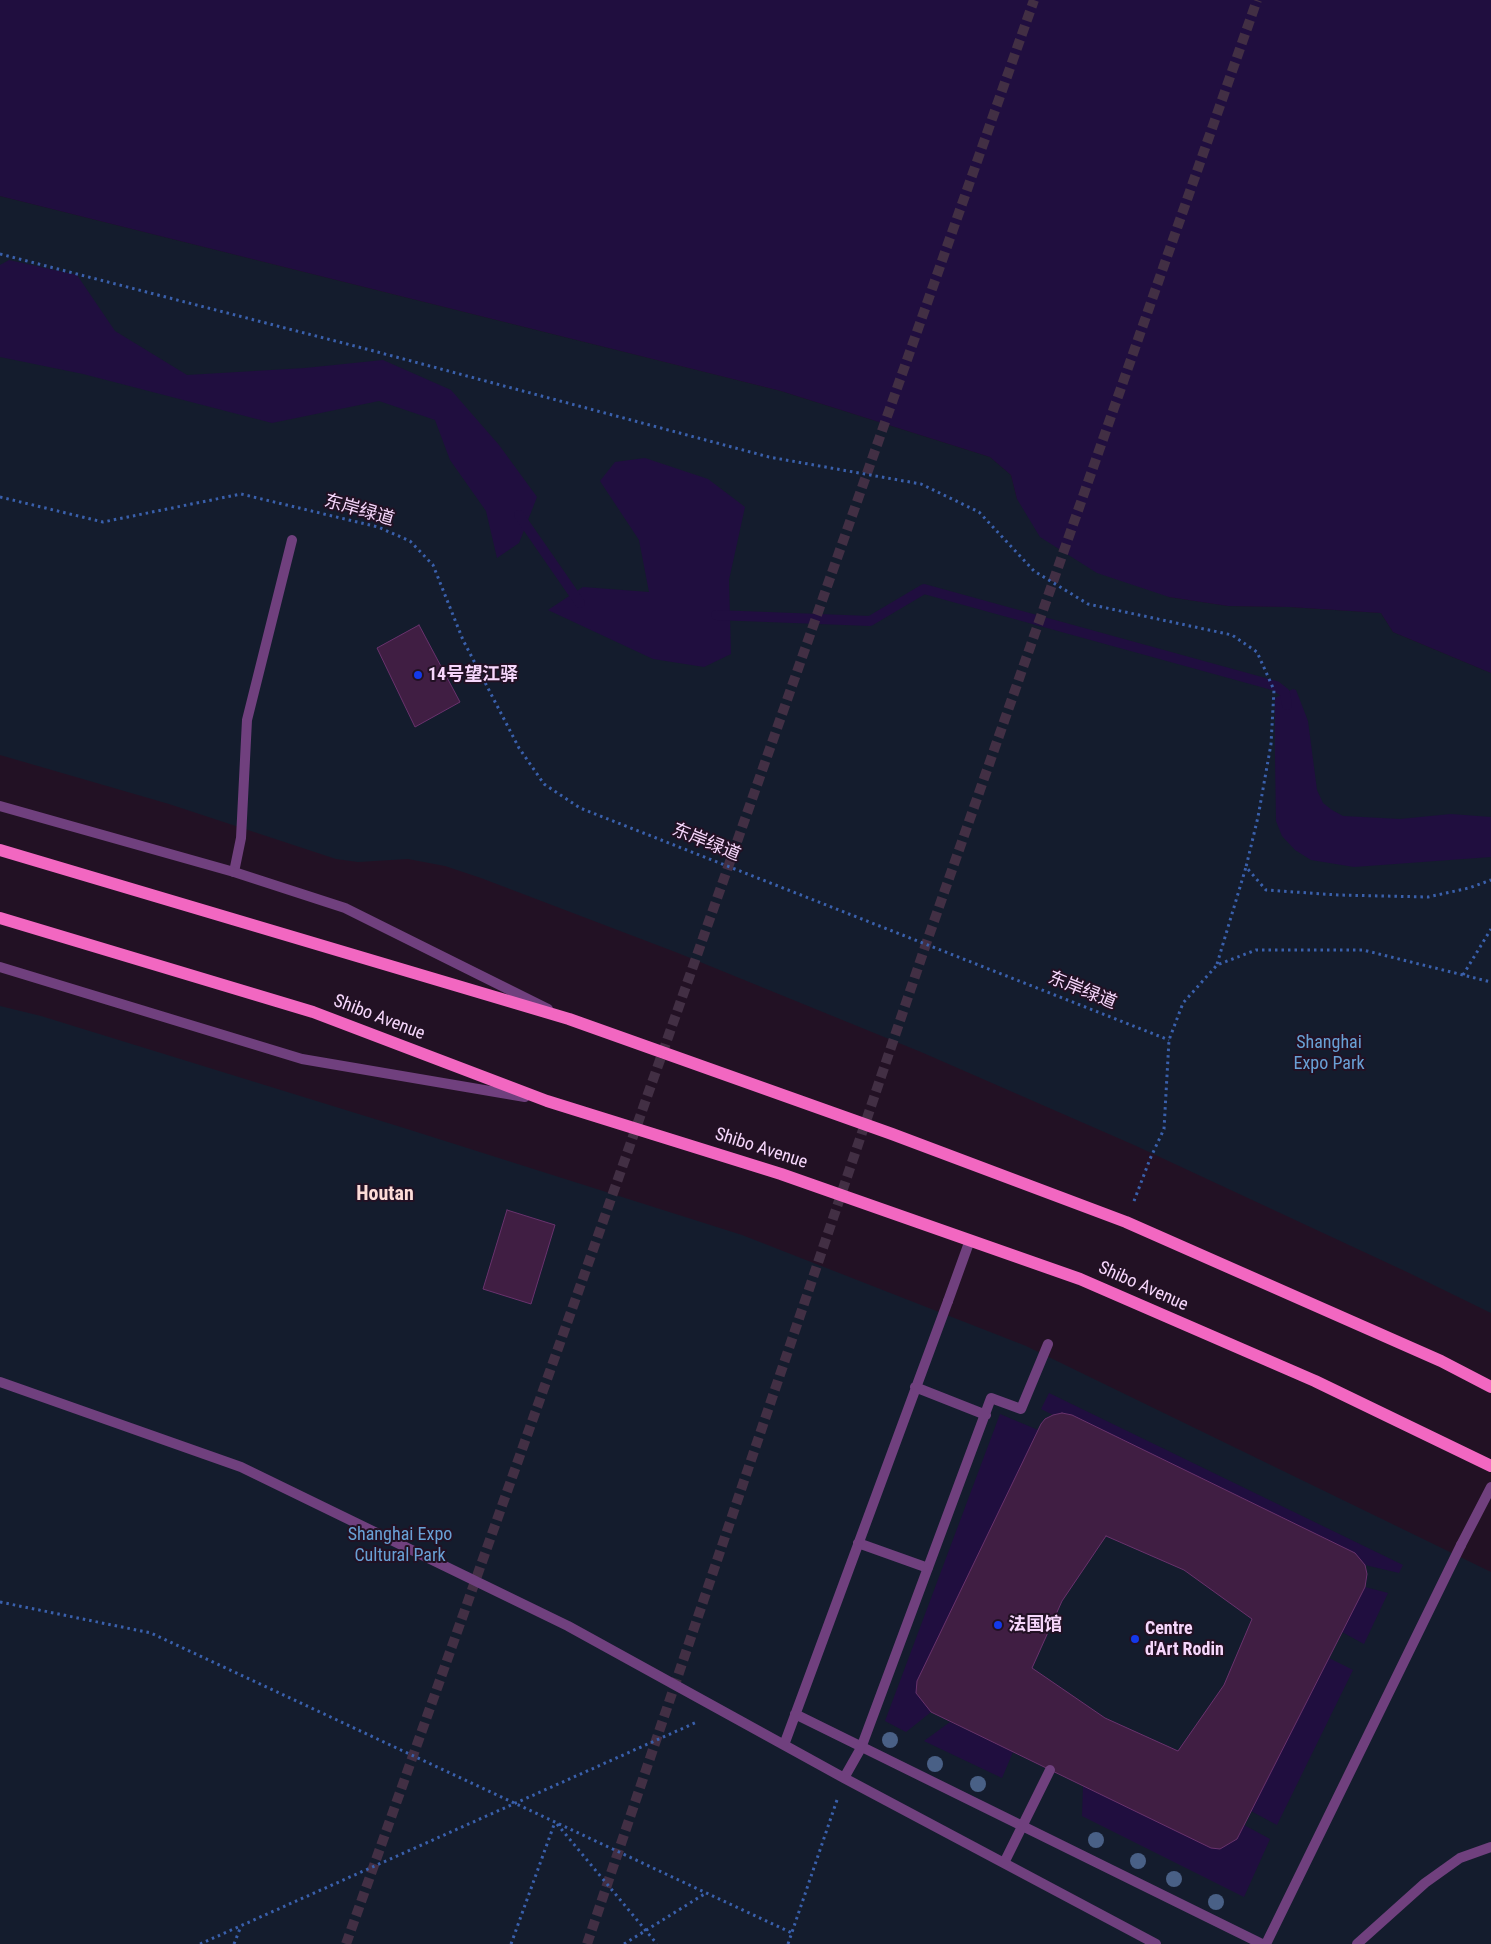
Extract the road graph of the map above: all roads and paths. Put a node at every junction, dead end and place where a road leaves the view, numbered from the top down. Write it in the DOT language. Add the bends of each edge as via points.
graph roads {
  1 [pos="0,254"];
  2 [pos="0,497"];
  3 [pos="292,540"];
  4 [pos="0,806"];
  5 [pos="0,850"];
  6 [pos="1246,866"];
  7 [pos="234,872"];
  8 [pos="1491,880"];
  9 [pos="0,918"];
  10 [pos="1491,929"];
  11 [pos="1217,965"];
  12 [pos="0,968"];
  13 [pos="1463,975"];
  14 [pos="1491,982"];
  15 [pos="569,1019"];
  16 [pos="1169,1040"];
  17 [pos="547,1101"];
  18 [pos="1126,1222"];
  19 [pos="970,1240"];
  20 [pos="1048,1344"];
  21 [pos="0,1382"];
  22 [pos="915,1387"];
  23 [pos="1491,1387"];
  24 [pos="986,1415"];
  25 [pos="1491,1466"];
  26 [pos="1491,1487"];
  27 [pos="858,1544"];
  28 [pos="928,1568"];
  29 [pos="0,1602"];
  30 [pos="722,1711"];
  31 [pos="795,1714"];
  32 [pos="784,1746"];
  33 [pos="861,1748"];
  34 [pos="1050,1770"];
  35 [pos="844,1778"];
  36 [pos="515,1803"];
  37 [pos="555,1822"];
  38 [pos="1022,1827"];
  39 [pos="1491,1847"];
  40 [pos="1004,1863"];
  41 [pos="707,1893"];
  42 [pos="241,1926"];
  43 [pos="646,1930"];
  44 [pos="792,1932"];
  45 [pos="200,1944"];
  46 [pos="234,1944"];
  47 [pos="511,1944"];
  48 [pos="624,1944"];
  49 [pos="657,1944"];
  50 [pos="788,1944"];
  51 [pos="1156,1944"];
  52 [pos="1262,1944"];
  53 [pos="1266,1944"];
  54 [pos="1357,1944"];
  1 -- 6 [label="path" via="769,457 921,484 979,512 1034,571 1088,604 1232,635 1257,652 1274,690 1271,744"];
  2 -- 16 [label="path, 东岸绿道" via="104,522 241,494 378,528 410,541 433,565 463,640 519,748 544,784 589,812"];
  3 -- 7 [label="street" via="247,720 241,838"];
  4 -- 7 [label="street"];
  5 -- 15 [label="main road"];
  6 -- 8 [label="path" via="1266,890 1338,895 1428,897"];
  6 -- 11 [label="path"];
  7 -- 15 [label="street" via="345,908"];
  9 -- 17 [label="main road, Shibo Avenue" via="313,1012"];
  10 -- 13 [label="path"];
  11 -- 13 [label="path" via="1256,950 1363,950"];
  11 -- 16 [label="path" via="1183,1003"];
  12 -- 17 [label="street" via="302,1059"];
  13 -- 14 [label="path"];
  15 -- 18 [label="main road" via="882,1130"];
  16 -- 18 [label="path" via="1164,1129"];
  17 -- 19 [label="main road, Shibo Avenue" via="781,1174"];
  18 -- 23 [label="main road" via="1441,1361"];
  19 -- 22 [label="street"];
  19 -- 25 [label="main road, Shibo Avenue" via="1089,1282 1315,1381"];
  20 -- 24 [label="street" via="1022,1409 991,1398"];
  21 -- 30 [label="street" via="241,1466 568,1626"];
  22 -- 24 [label="street"];
  22 -- 27 [label="street"];
  24 -- 28 [label="street"];
  26 -- 53 [label="street"];
  27 -- 28 [label="street"];
  27 -- 31 [label="street"];
  28 -- 33 [label="street"];
  29 -- 36 [label="path" via="151,1633"];
  30 -- 32 [label="street"];
  30 -- 36 [label="path"];
  31 -- 32 [label="street"];
  31 -- 33 [label="street"];
  32 -- 35 [label="street"];
  33 -- 35 [label="street"];
  33 -- 38 [label="street"];
  34 -- 38 [label="street"];
  35 -- 40 [label="street"];
  35 -- 44 [label="path"];
  36 -- 37 [label="path"];
  36 -- 42 [label="path"];
  37 -- 41 [label="path"];
  37 -- 43 [label="path"];
  37 -- 47 [label="path"];
  38 -- 40 [label="street"];
  38 -- 52 [label="street"];
  39 -- 54 [label="street" via="1460,1858 1432,1878"];
  40 -- 51 [label="street"];
  41 -- 43 [label="path"];
  41 -- 44 [label="path"];
  42 -- 45 [label="path"];
  42 -- 46 [label="path"];
  43 -- 48 [label="path"];
  43 -- 49 [label="path"];
  44 -- 50 [label="path"];
}
